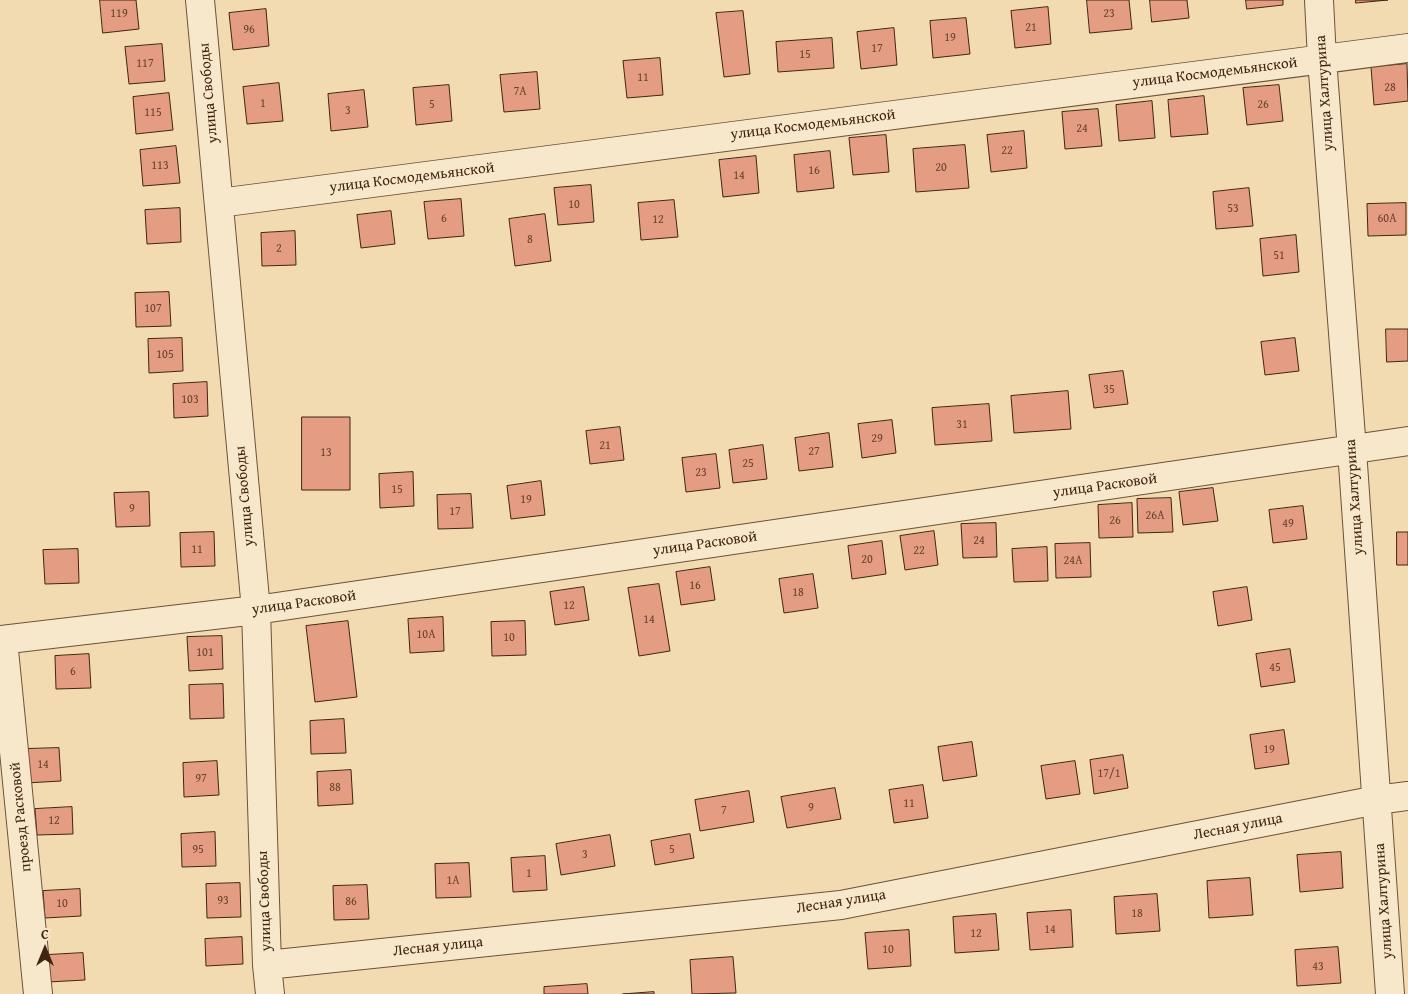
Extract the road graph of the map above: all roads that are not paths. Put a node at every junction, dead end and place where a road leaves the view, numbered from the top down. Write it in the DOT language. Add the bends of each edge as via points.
graph roads {
  1 [pos="200,0"];
  2 [pos="1319,0"];
  3 [pos="1408,48"];
  4 [pos="1322,59"];
  5 [pos="219,203"];
  6 [pos="1408,441"];
  7 [pos="1352,450"];
  8 [pos="256,610"];
  9 [pos="1,640"];
  10 [pos="1408,796"];
  11 [pos="1376,800"];
  12 [pos="267,965"];
  13 [pos="38,994"];
  14 [pos="270,994"];
  15 [pos="1390,994"];
  1 -- 5 [label="street, улица Свободы"];
  2 -- 4 [label="street, улица Халтурина"];
  3 -- 4 [label="street, улица Космодемьянской"];
  4 -- 5 [label="street, улица Космодемьянской"];
  4 -- 7 [label="street, улица Халтурина"];
  5 -- 8 [label="street, улица Свободы"];
  6 -- 7 [label="street, улица Расковой"];
  7 -- 8 [label="street, улица Расковой"];
  7 -- 11 [label="street, улица Халтурина"];
  8 -- 9 [label="street, улица Расковой"];
  8 -- 12 [label="street, улица Свободы"];
  9 -- 13 [label="street, проезд Расковой"];
  10 -- 11 [label="street, Лесная улица"];
  11 -- 12 [label="street, Лесная улица" via="841,905"];
  11 -- 15 [label="street, улица Халтурина"];
  12 -- 14 [label="street, улица Свободы"];
}
